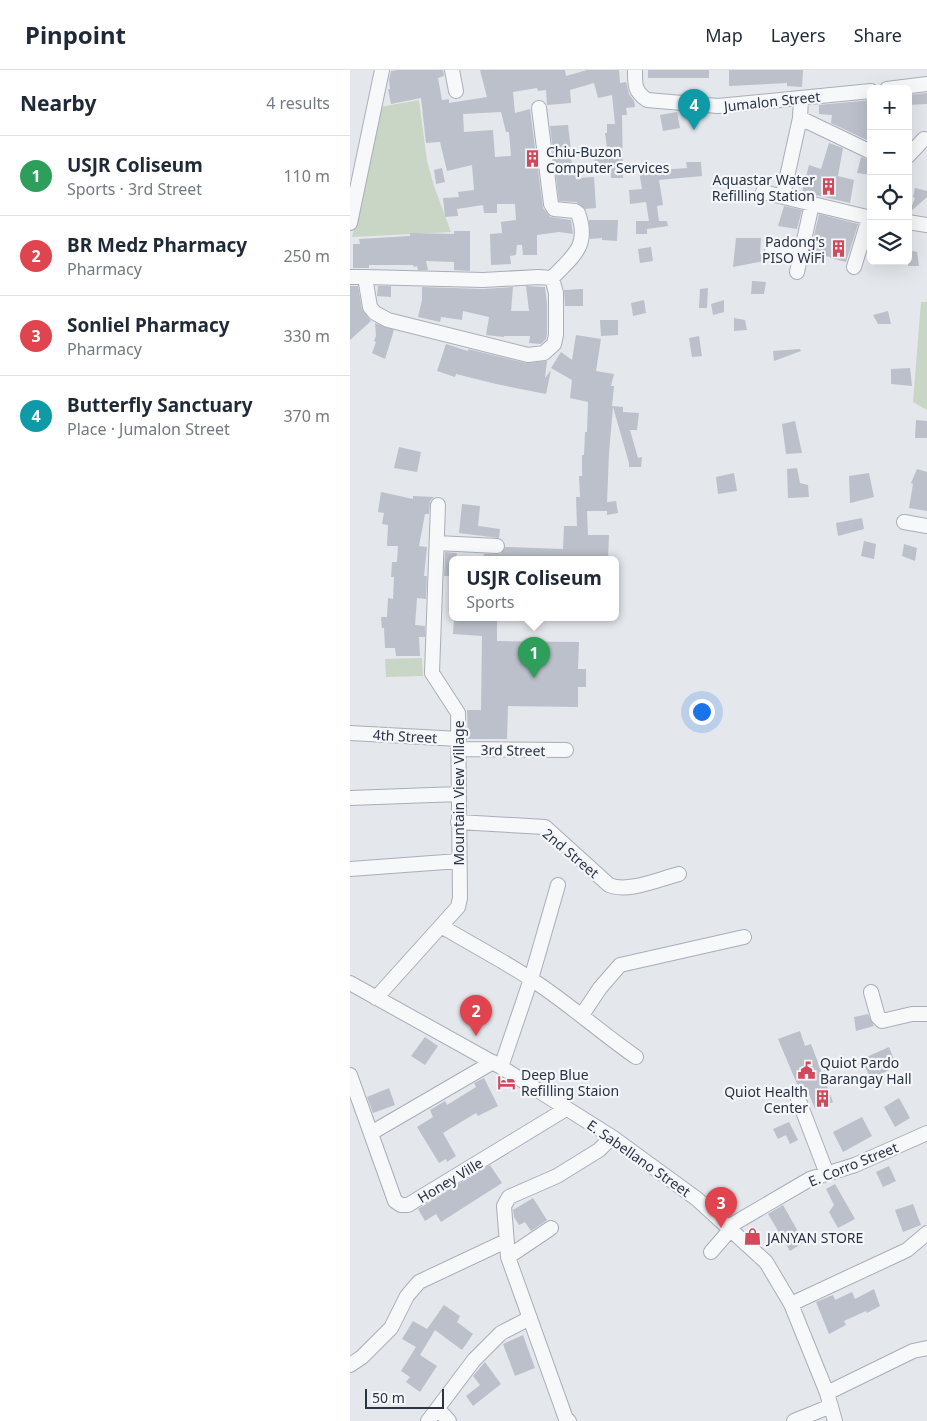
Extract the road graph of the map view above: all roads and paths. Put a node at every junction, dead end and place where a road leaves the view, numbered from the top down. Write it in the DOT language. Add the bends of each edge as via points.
graph roads {
  1 [pos="382,70"];
  2 [pos="452,70"];
  3 [pos="635,70"];
  4 [pos="927,84"];
  5 [pos="912,86"];
  6 [pos="456,91"];
  7 [pos="867,91"];
  8 [pos="801,99"];
  9 [pos="539,108"];
  10 [pos="800,118"];
  11 [pos="924,139"];
  12 [pos="867,150"];
  13 [pos="912,152"];
  14 [pos="763,192"];
  15 [pos="783,195"];
  16 [pos="812,204"];
  17 [pos="867,217"];
  18 [pos="869,220"];
  19 [pos="350,223"];
  20 [pos="912,223"];
  21 [pos="927,225"];
  22 [pos="772,252"];
  23 [pos="801,255"];
  24 [pos="854,267"];
  25 [pos="797,272"];
  26 [pos="350,277"];
  27 [pos="365,277"];
  28 [pos="552,278"];
  29 [pos="438,504"];
  30 [pos="904,522"];
  31 [pos="927,526"];
  32 [pos="437,543"];
  33 [pos="497,546"];
  34 [pos="350,733"];
  35 [pos="459,744"];
  36 [pos="566,750"];
  37 [pos="459,794"];
  38 [pos="350,798"];
  39 [pos="458,822"];
  40 [pos="459,861"];
  41 [pos="350,869"];
  42 [pos="679,874"];
  43 [pos="558,885"];
  44 [pos="441,926"];
  45 [pos="744,937"];
  46 [pos="531,979"];
  47 [pos="350,983"];
  48 [pos="871,992"];
  49 [pos="376,998"];
  50 [pos="927,1014"];
  51 [pos="582,1015"];
  52 [pos="636,1057"];
  53 [pos="497,1065"];
  54 [pos="350,1075"];
  55 [pos="796,1093"];
  56 [pos="566,1108"];
  57 [pos="371,1133"];
  58 [pos="927,1134"];
  59 [pos="612,1137"];
  60 [pos="827,1174"];
  61 [pos="551,1228"];
  62 [pos="729,1228"];
  63 [pos="926,1238"];
  64 [pos="506,1241"];
  65 [pos="711,1252"];
  66 [pos="508,1257"];
  67 [pos="791,1304"];
  68 [pos="530,1318"];
  69 [pos="927,1348"];
  70 [pos="350,1365"];
  71 [pos="829,1400"];
  72 [pos="438,1409"];
  73 [pos="428,1421"];
  74 [pos="450,1421"];
  75 [pos="569,1421"];
  76 [pos="794,1421"];
  77 [pos="834,1421"];
  1 -- 19 [label="street"];
  2 -- 6 [label="street"];
  3 -- 8 [label="street, Jumalon Street" via="639,94 647,100 718,106"];
  4 -- 5 [label="street"];
  7 -- 8 [label="street, Jumalon Street"];
  8 -- 10 [label="street"];
  9 -- 28 [label="street" via="551,204 554,209 578,213 582,235 577,251"];
  10 -- 12 [label="street"];
  10 -- 15 [label="street"];
  11 -- 13 [label="street"];
  14 -- 15 [label="street"];
  15 -- 16 [label="street"];
  16 -- 17 [label="street"];
  16 -- 23 [label="street"];
  18 -- 24 [label="street"];
  20 -- 21 [label="street"];
  22 -- 23 [label="street"];
  23 -- 25 [label="street"];
  26 -- 27 [label="street"];
  27 -- 28 [label="street"];
  27 -- 28 [label="street" via="370,306 388,320 528,354 544,353 554,344 556,293"];
  29 -- 32 [label="street, Mountain View Village"];
  30 -- 31 [label="street"];
  32 -- 33 [label="street"];
  32 -- 35 [label="street, Mountain View Village" via="432,673 458,713"];
  34 -- 35 [label="street, 4th Street"];
  35 -- 36 [label="street, 3rd Street"];
  35 -- 37 [label="street, Mountain View Village"];
  37 -- 38 [label="street"];
  37 -- 39 [label="street, Mountain View Village"];
  39 -- 40 [label="street, Mountain View Village"];
  39 -- 42 [label="street, 2nd Street" via="545,827 608,885 616,888"];
  40 -- 41 [label="street"];
  40 -- 44 [label="street, Mountain View Village" via="458,907"];
  43 -- 46 [label="street"];
  44 -- 46 [label="street"];
  44 -- 49 [label="street, Mountain View Village"];
  45 -- 51 [label="street" via="620,965"];
  46 -- 51 [label="street"];
  46 -- 53 [label="street"];
  47 -- 49 [label="street, E. Sabellano Street"];
  48 -- 50 [label="street" via="882,1021"];
  49 -- 53 [label="street, E. Sabellano Street"];
  51 -- 52 [label="street"];
  53 -- 56 [label="street, E. Sabellano Street"];
  53 -- 57 [label="street"];
  54 -- 57 [label="street, Honey Ville"];
  55 -- 60 [label="street"];
  56 -- 57 [label="street, Honey Ville" via="408,1205 396,1201"];
  56 -- 59 [label="street, E. Sabellano Street"];
  58 -- 60 [label="street, E. Corro Street"];
  59 -- 62 [label="street, E. Sabellano Street" via="697,1199"];
  59 -- 64 [label="street" via="599,1150 557,1176 509,1197 504,1206"];
  60 -- 62 [label="street, E. Corro Street" via="810,1179"];
  61 -- 66 [label="street"];
  62 -- 65 [label="street, E. Corro Street"];
  62 -- 67 [label="street, E. Sabellano Street" via="766,1262"];
  63 -- 67 [label="street"];
  64 -- 66 [label="street"];
  64 -- 70 [label="street" via="419,1282 407,1296 391,1328"];
  66 -- 68 [label="street"];
  67 -- 71 [label="street, E. Sabellano Street"];
  68 -- 72 [label="street" via="501,1333 474,1360"];
  68 -- 75 [label="street"];
  69 -- 71 [label="street" via="912,1351"];
  71 -- 76 [label="street"];
  71 -- 77 [label="street, E. Sabellano Street"];
  72 -- 73 [label="street"];
  72 -- 74 [label="street"];
}
